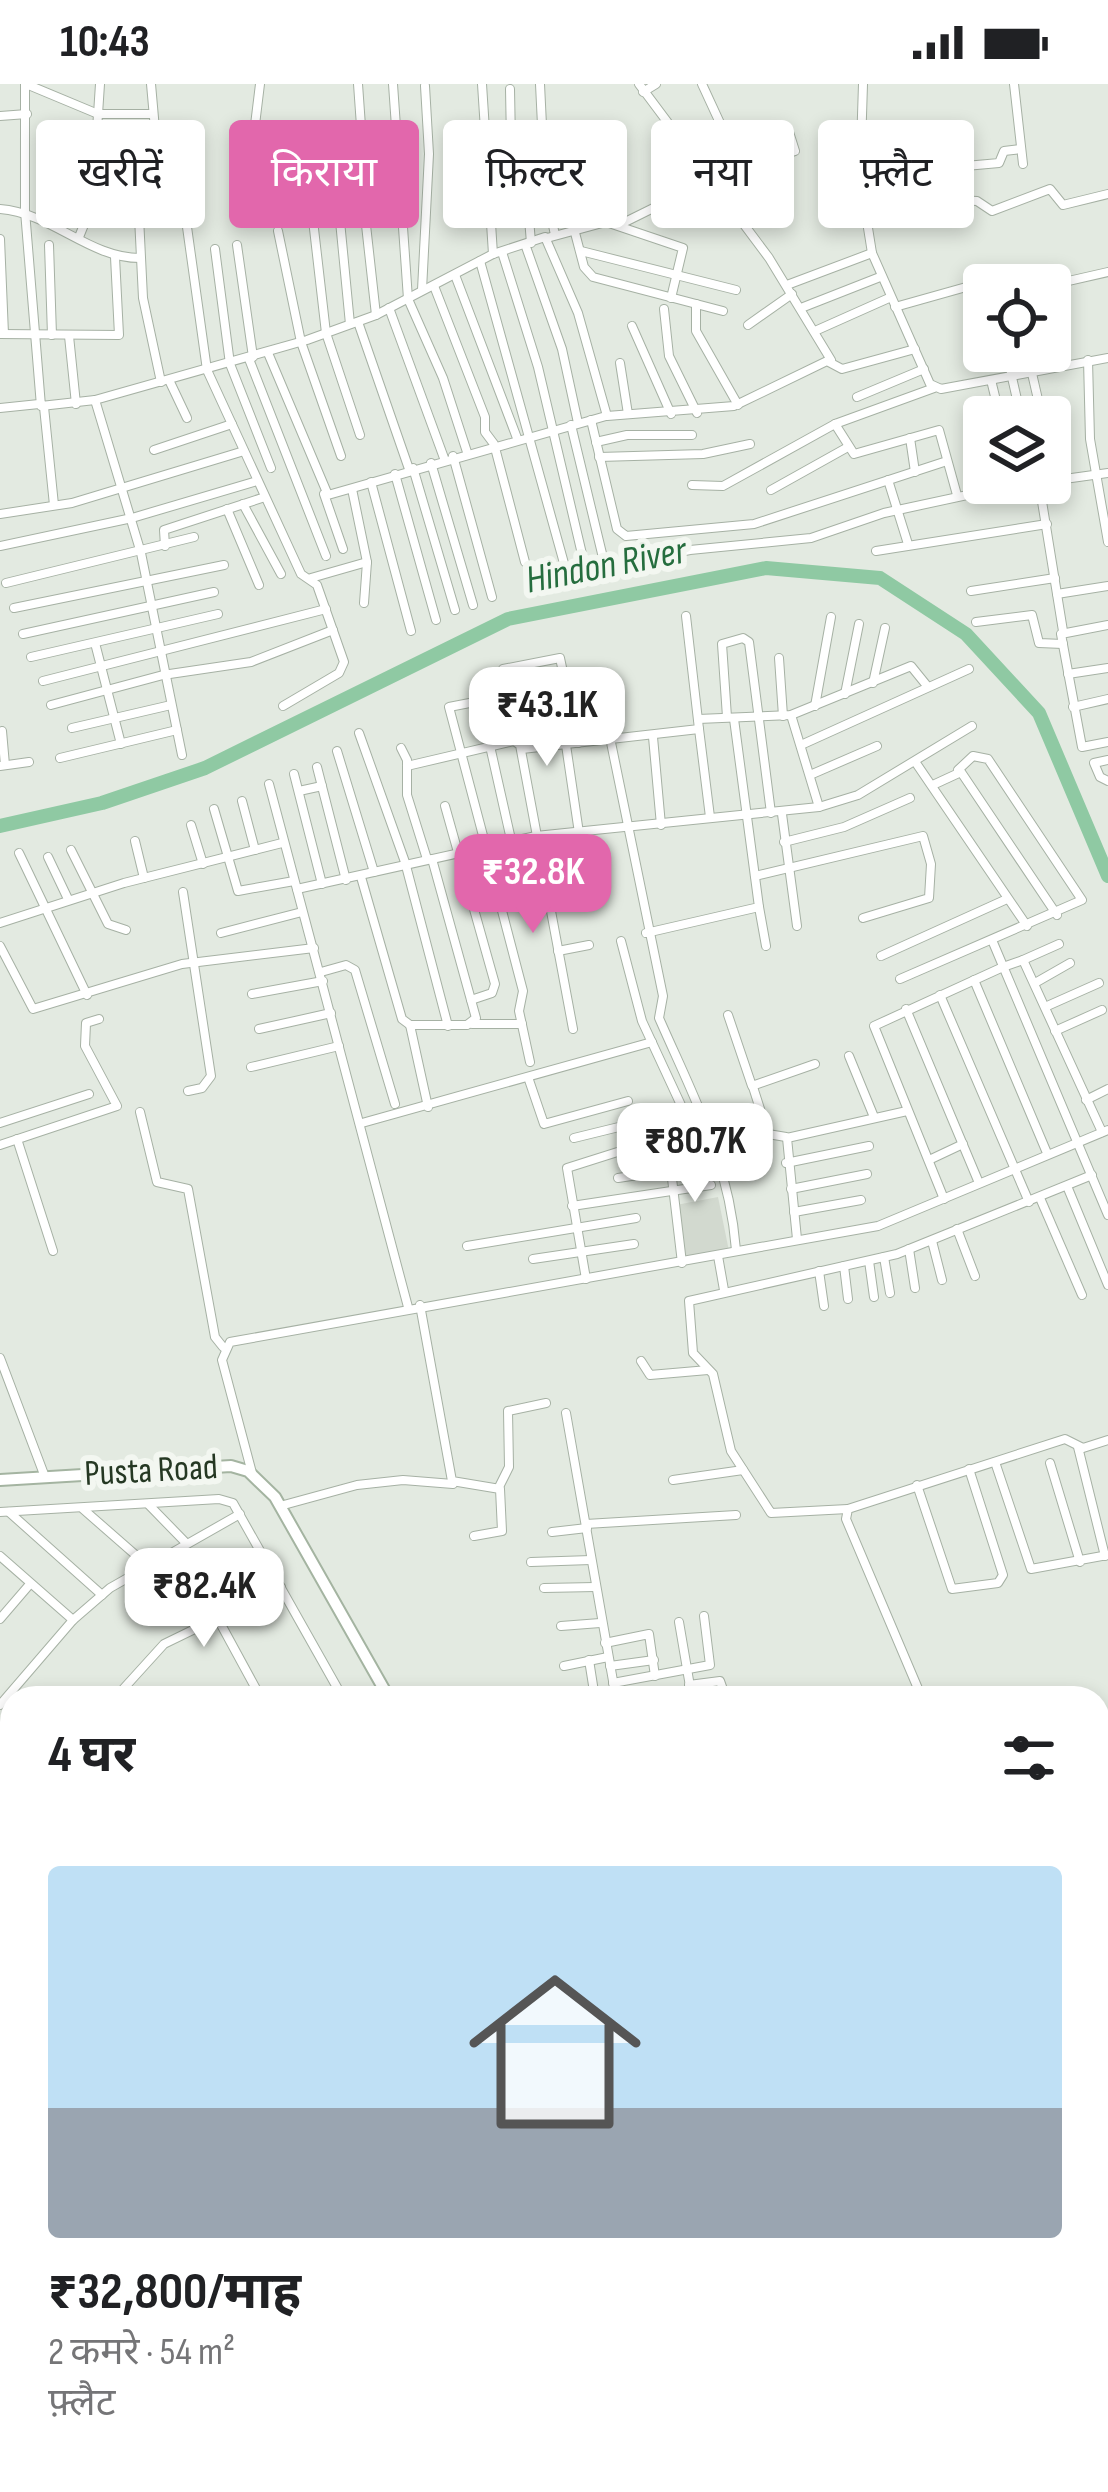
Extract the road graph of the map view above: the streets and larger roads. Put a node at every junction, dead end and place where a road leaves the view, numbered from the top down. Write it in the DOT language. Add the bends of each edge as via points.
graph roads {
  1 [pos="26,84"];
  2 [pos="100,84"];
  3 [pos="151,84"];
  4 [pos="260,84"];
  5 [pos="358,84"];
  6 [pos="393,84"];
  7 [pos="482,84"];
  8 [pos="540,84"];
  9 [pos="656,84"];
  10 [pos="702,84"];
  11 [pos="863,84"];
  12 [pos="1014,84"];
  13 [pos="425,86"];
  14 [pos="641,88"];
  15 [pos="510,89"];
  16 [pos="98,113"];
  17 [pos="153,114"];
  18 [pos="28,115"];
  19 [pos="0,116"];
  20 [pos="98,120"];
  21 [pos="256,120"];
  22 [pos="361,120"];
  23 [pos="664,120"];
  24 [pos="719,120"];
  25 [pos="862,120"];
  26 [pos="1021,149"];
  27 [pos="1023,164"];
  28 [pos="974,166"];
  29 [pos="1108,194"];
  30 [pos="974,201"];
  31 [pos="0,209"];
  32 [pos="25,211"];
  33 [pos="36,216"];
  34 [pos="62,228"];
  35 [pos="83,228"];
  36 [pos="138,228"];
  37 [pos="314,228"];
  38 [pos="342,228"];
  39 [pos="366,228"];
  40 [pos="577,228"];
  41 [pos="625,228"];
  42 [pos="746,228"];
  43 [pos="868,228"];
  44 [pos="574,229"];
  45 [pos="278,231"];
  46 [pos="551,236"];
  47 [pos="79,237"];
  48 [pos="0,239"];
  49 [pos="28,244"];
  50 [pos="528,244"];
  51 [pos="238,245"];
  52 [pos="215,249"];
  53 [pos="580,250"];
  54 [pos="498,253"];
  55 [pos="872,253"];
  56 [pos="115,257"];
  57 [pos="140,258"];
  58 [pos="479,261"];
  59 [pos="1108,272"];
  60 [pos="455,274"];
  61 [pos="679,275"];
  62 [pos="880,278"];
  63 [pos="1071,280"];
  64 [pos="434,286"];
  65 [pos="963,287"];
  66 [pos="736,290"];
  67 [pos="790,290"];
  68 [pos="422,292"];
  69 [pos="671,298"];
  70 [pos="408,299"];
  71 [pos="892,302"];
  72 [pos="695,304"];
  73 [pos="389,308"];
  74 [pos="801,308"];
  75 [pos="664,309"];
  76 [pos="724,310"];
  77 [pos="376,315"];
  78 [pos="354,324"];
  79 [pos="748,325"];
  80 [pos="632,326"];
  81 [pos="815,331"];
  82 [pos="326,333"];
  83 [pos="2,334"];
  84 [pos="32,334"];
  85 [pos="52,335"];
  86 [pos="69,336"];
  87 [pos="301,342"];
  88 [pos="915,349"];
  89 [pos="268,353"];
  90 [pos="251,358"];
  91 [pos="1108,358"];
  92 [pos="831,360"];
  93 [pos="1088,360"];
  94 [pos="1071,361"];
  95 [pos="620,363"];
  96 [pos="230,364"];
  97 [pos="207,370"];
  98 [pos="924,370"];
  99 [pos="1016,372"];
  100 [pos="1011,373"];
  101 [pos="992,380"];
  102 [pos="165,381"];
  103 [pos="934,388"];
  104 [pos="995,396"];
  105 [pos="1016,396"];
  106 [pos="856,397"];
  107 [pos="95,400"];
  108 [pos="76,404"];
  109 [pos="41,405"];
  110 [pos="738,405"];
  111 [pos="0,408"];
  112 [pos="698,412"];
  113 [pos="671,414"];
  114 [pos="628,415"];
  115 [pos="608,416"];
  116 [pos="187,418"];
  117 [pos="591,420"];
  118 [pos="232,424"];
  119 [pos="574,424"];
  120 [pos="835,424"];
  121 [pos="552,429"];
  122 [pos="360,435"];
  123 [pos="528,435"];
  124 [pos="692,435"];
  125 [pos="517,438"];
  126 [pos="910,438"];
  127 [pos="596,442"];
  128 [pos="494,444"];
  129 [pos="750,444"];
  130 [pos="848,447"];
  131 [pos="154,450"];
  132 [pos="244,451"];
  133 [pos="467,452"];
  134 [pos="341,456"];
  135 [pos="449,457"];
  136 [pos="599,457"];
  137 [pos="947,461"];
  138 [pos="431,463"];
  139 [pos="271,468"];
  140 [pos="411,469"];
  141 [pos="915,472"];
  142 [pos="1108,473"];
  143 [pos="394,474"];
  144 [pos="1096,474"];
  145 [pos="1071,478"];
  146 [pos="257,481"];
  147 [pos="889,481"];
  148 [pos="371,482"];
  149 [pos="692,485"];
  150 [pos="123,486"];
  151 [pos="352,489"];
  152 [pos="771,490"];
  153 [pos="324,493"];
  154 [pos="963,494"];
  155 [pos="957,495"];
  156 [pos="265,496"];
  157 [pos="242,504"];
  158 [pos="1043,504"];
  159 [pos="54,505"];
  160 [pos="227,509"];
  161 [pos="899,509"];
  162 [pos="0,514"];
  163 [pos="132,518"];
  164 [pos="1046,524"];
  165 [pos="194,537"];
  166 [pos="1108,542"];
  167 [pos="908,544"];
  168 [pos="0,546"];
  169 [pos="166,546"];
  170 [pos="344,549"];
  171 [pos="876,551"];
  172 [pos="141,553"];
  173 [pos="326,556"];
  174 [pos="367,562"];
  175 [pos="525,562"];
  176 [pos="224,565"];
  177 [pos="605,566"];
  178 [pos="586,572"];
  179 [pos="281,574"];
  180 [pos="310,578"];
  181 [pos="1055,578"];
  182 [pos="146,579"];
  183 [pos="6,583"];
  184 [pos="259,585"];
  185 [pos="1108,586"];
  186 [pos="971,591"];
  187 [pos="214,592"];
  188 [pos="1057,594"];
  189 [pos="82,596"];
  190 [pos="491,597"];
  191 [pos="149,603"];
  192 [pos="364,603"];
  193 [pos="473,605"];
  194 [pos="14,608"];
  195 [pos="326,609"];
  196 [pos="455,610"];
  197 [pos="218,614"];
  198 [pos="686,616"];
  199 [pos="831,617"];
  200 [pos="87,619"];
  201 [pos="436,620"];
  202 [pos="976,622"];
  203 [pos="859,624"];
  204 [pos="1108,625"];
  205 [pos="154,628"];
  206 [pos="885,628"];
  207 [pos="333,630"];
  208 [pos="411,631"];
  209 [pos="1063,631"];
  210 [pos="23,634"];
  211 [pos="95,643"];
  212 [pos="1063,644"];
  213 [pos="158,654"];
  214 [pos="31,658"];
  215 [pos="779,658"];
  216 [pos="100,668"];
  217 [pos="1108,668"];
  218 [pos="503,669"];
  219 [pos="970,669"];
  220 [pos="1068,674"];
  221 [pos="163,675"];
  222 [pos="43,681"];
  223 [pos="566,684"];
  224 [pos="599,684"];
  225 [pos="873,684"];
  226 [pos="928,687"];
  227 [pos="106,692"];
  228 [pos="845,695"];
  229 [pos="1108,700"];
  230 [pos="51,705"];
  231 [pos="171,705"];
  232 [pos="283,706"];
  233 [pos="815,706"];
  234 [pos="1073,707"];
  235 [pos="787,716"];
  236 [pos="731,718"];
  237 [pos="758,718"];
  238 [pos="114,719"];
  239 [pos="698,724"];
  240 [pos="972,726"];
  241 [pos="72,728"];
  242 [pos="177,730"];
  243 [pos="2,731"];
  244 [pos="359,733"];
  245 [pos="653,736"];
  246 [pos="610,742"];
  247 [pos="1108,742"];
  248 [pos="578,743"];
  249 [pos="121,744"];
  250 [pos="801,745"];
  251 [pos="490,746"];
  252 [pos="566,746"];
  253 [pos="877,746"];
  254 [pos="401,748"];
  255 [pos="522,749"];
  256 [pos="337,751"];
  257 [pos="458,753"];
  258 [pos="182,754"];
  259 [pos="60,758"];
  260 [pos="1108,760"];
  261 [pos="28,762"];
  262 [pos="916,763"];
  263 [pos="3,766"];
  264 [pos="407,766"];
  265 [pos="317,767"];
  266 [pos="958,770"];
  267 [pos="294,774"];
  268 [pos="810,775"];
  269 [pos="1108,781"];
  270 [pos="268,784"];
  271 [pos="935,784"];
  272 [pos="322,786"];
  273 [pos="299,791"];
  274 [pos="910,798"];
  275 [pos="242,800"];
  276 [pos="445,806"];
  277 [pos="819,807"];
  278 [pos="214,809"];
  279 [pos="777,813"];
  280 [pos="746,814"];
  281 [pos="710,817"];
  282 [pos="191,825"];
  283 [pos="661,825"];
  284 [pos="626,828"];
  285 [pos="579,832"];
  286 [pos="536,836"];
  287 [pos="135,841"];
  288 [pos="784,842"];
  289 [pos="282,843"];
  290 [pos="512,844"];
  291 [pos="486,848"];
  292 [pos="70,850"];
  293 [pos="255,850"];
  294 [pos="20,853"];
  295 [pos="457,853"];
  296 [pos="47,857"];
  297 [pos="228,857"];
  298 [pos="429,859"];
  299 [pos="405,862"];
  300 [pos="203,864"];
  301 [pos="541,864"];
  302 [pos="786,868"];
  303 [pos="374,872"];
  304 [pos="755,876"];
  305 [pos="361,877"];
  306 [pos="144,878"];
  307 [pos="346,880"];
  308 [pos="322,884"];
  309 [pos="296,885"];
  310 [pos="182,892"];
  311 [pos="92,893"];
  312 [pos="1007,898"];
  313 [pos="68,899"];
  314 [pos="44,907"];
  315 [pos="759,907"];
  316 [pos="302,912"];
  317 [pos="1057,915"];
  318 [pos="862,918"];
  319 [pos="0,923"];
  320 [pos="796,926"];
  321 [pos="1027,926"];
  322 [pos="126,930"];
  323 [pos="220,933"];
  324 [pos="646,933"];
  325 [pos="992,940"];
  326 [pos="621,941"];
  327 [pos="1059,944"];
  328 [pos="590,945"];
  329 [pos="0,946"];
  330 [pos="766,946"];
  331 [pos="314,948"];
  332 [pos="558,951"];
  333 [pos="880,956"];
  334 [pos="1023,960"];
  335 [pos="197,963"];
  336 [pos="1070,963"];
  337 [pos="1003,967"];
  338 [pos="322,977"];
  339 [pos="900,979"];
  340 [pos="974,980"];
  341 [pos="1035,983"];
  342 [pos="1099,983"];
  343 [pos="252,994"];
  344 [pos="87,995"];
  345 [pos="940,995"];
  346 [pos="471,1000"];
  347 [pos="1045,1007"];
  348 [pos="906,1009"];
  349 [pos="1102,1010"];
  350 [pos="331,1013"];
  351 [pos="728,1015"];
  352 [pos="659,1018"];
  353 [pos="99,1019"];
  354 [pos="642,1021"];
  355 [pos="410,1024"];
  356 [pos="471,1024"];
  357 [pos="522,1024"];
  358 [pos="448,1026"];
  359 [pos="259,1028"];
  360 [pos="573,1029"];
  361 [pos="1055,1031"];
  362 [pos="652,1042"];
  363 [pos="339,1046"];
  364 [pos="849,1056"];
  365 [pos="530,1062"];
  366 [pos="814,1064"];
  367 [pos="251,1066"];
  368 [pos="529,1080"];
  369 [pos="752,1085"];
  370 [pos="1108,1089"];
  371 [pos="188,1091"];
  372 [pos="89,1094"];
  373 [pos="1086,1100"];
  374 [pos="628,1101"];
  375 [pos="395,1104"];
  376 [pos="428,1107"];
  377 [pos="684,1111"];
  378 [pos="907,1111"];
  379 [pos="140,1112"];
  380 [pos="874,1117"];
  381 [pos="0,1123"];
  382 [pos="362,1123"];
  383 [pos="693,1131"];
  384 [pos="1105,1131"];
  385 [pos="668,1136"];
  386 [pos="788,1137"];
  387 [pos="574,1138"];
  388 [pos="17,1139"];
  389 [pos="1080,1141"];
  390 [pos="962,1144"];
  391 [pos="0,1145"];
  392 [pos="869,1146"];
  393 [pos="720,1154"];
  394 [pos="1047,1154"];
  395 [pos="928,1160"];
  396 [pos="786,1162"];
  397 [pos="1015,1167"];
  398 [pos="671,1170"];
  399 [pos="867,1174"];
  400 [pos="1092,1175"];
  401 [pos="617,1178"];
  402 [pos="979,1183"];
  403 [pos="711,1184"];
  404 [pos="1067,1186"];
  405 [pos="790,1189"];
  406 [pos="671,1192"];
  407 [pos="944,1199"];
  408 [pos="861,1200"];
  409 [pos="1034,1200"];
  410 [pos="572,1206"];
  411 [pos="794,1212"];
  412 [pos="1108,1215"];
  413 [pos="636,1218"];
  414 [pos="577,1226"];
  415 [pos="957,1229"];
  416 [pos="797,1239"];
  417 [pos="932,1240"];
  418 [pos="634,1244"];
  419 [pos="467,1246"];
  420 [pos="736,1250"];
  421 [pos="909,1250"];
  422 [pos="53,1251"];
  423 [pos="582,1252"];
  424 [pos="718,1256"];
  425 [pos="884,1257"];
  426 [pos="532,1259"];
  427 [pos="869,1261"];
  428 [pos="682,1263"];
  429 [pos="844,1266"];
  430 [pos="819,1271"];
  431 [pos="976,1276"];
  432 [pos="586,1279"];
  433 [pos="942,1280"];
  434 [pos="1108,1285"];
  435 [pos="915,1288"];
  436 [pos="724,1290"];
  437 [pos="890,1293"];
  438 [pos="1082,1294"];
  439 [pos="874,1298"];
  440 [pos="848,1299"];
  441 [pos="420,1304"];
  442 [pos="408,1306"];
  443 [pos="824,1306"];
  444 [pos="223,1348"];
  445 [pos="0,1358"];
  446 [pos="641,1361"];
  447 [pos="710,1370"];
  448 [pos="546,1403"];
  449 [pos="566,1413"];
  450 [pos="1108,1440"];
  451 [pos="1078,1447"];
  452 [pos="994,1462"];
  453 [pos="1050,1463"];
  454 [pos="969,1469"];
  455 [pos="743,1470"];
  456 [pos="253,1474"];
  457 [pos="45,1478"];
  458 [pos="0,1480"];
  459 [pos="673,1480"];
  460 [pos="455,1483"];
  461 [pos="917,1485"];
  462 [pos="499,1487"];
  463 [pos="148,1504"];
  464 [pos="280,1507"];
  465 [pos="82,1508"];
  466 [pos="848,1509"];
  467 [pos="4,1512"];
  468 [pos="240,1514"];
  469 [pos="736,1515"];
  470 [pos="586,1526"];
  471 [pos="552,1532"];
  472 [pos="474,1536"];
  473 [pos="186,1543"];
  474 [pos="1106,1555"];
  475 [pos="0,1556"];
  476 [pos="591,1560"];
  477 [pos="531,1562"];
  478 [pos="1080,1562"];
  479 [pos="147,1564"];
  480 [pos="31,1584"];
  481 [pos="281,1587"];
  482 [pos="595,1587"];
  483 [pos="544,1588"];
  484 [pos="102,1595"];
  485 [pos="2,1613"];
  486 [pos="704,1616"];
  487 [pos="218,1619"];
  488 [pos="73,1620"];
  489 [pos="680,1622"];
  490 [pos="600,1623"];
  491 [pos="561,1626"];
  492 [pos="605,1644"];
  493 [pos="589,1660"];
  494 [pos="654,1660"];
  495 [pos="609,1661"];
  496 [pos="564,1666"];
  497 [pos="686,1671"];
  498 [pos="656,1676"];
  499 [pos="614,1683"];
  500 [pos="689,1685"];
  501 [pos="17,1686"];
  502 [pos="126,1686"];
  503 [pos="254,1686"];
  504 [pos="337,1686"];
  505 [pos="382,1686"];
  506 [pos="592,1686"];
  507 [pos="614,1686"];
  508 [pos="722,1686"];
  509 [pos="917,1686"];
  1 -- 16 [label="street"];
  1 -- 18 [label="street"];
  2 -- 16 [label="street"];
  3 -- 17 [label="street"];
  4 -- 21 [label="street"];
  5 -- 22 [label="street"];
  6 -- 70 [label="street"];
  7 -- 54 [label="street"];
  8 -- 46 [label="street"];
  9 -- 14 [label="street"];
  10 -- 24 [label="street"];
  11 -- 25 [label="street"];
  12 -- 26 [label="street"];
  13 -- 68 [label="street"];
  14 -- 23 [label="street"];
  15 -- 50 [label="street" via="512,195 528,206"];
  16 -- 17 [label="street"];
  16 -- 20 [label="street"];
  17 -- 97 [label="street" via="179,187"];
  18 -- 19 [label="street"];
  18 -- 32 [label="street"];
  26 -- 27 [label="street"];
  26 -- 28 [label="street"];
  29 -- 30 [label="street" via="1064,205 1050,189 992,211"];
  31 -- 32 [label="street"];
  32 -- 33 [label="street"];
  32 -- 49 [label="street"];
  34 -- 47 [label="street"];
  35 -- 47 [label="street"];
  36 -- 57 [label="street"];
  37 -- 82 [label="street"];
  38 -- 78 [label="street"];
  39 -- 77 [label="street"];
  40 -- 44 [label="street"];
  41 -- 61 [label="street" via="683,248"];
  42 -- 67 [label="street"];
  43 -- 55 [label="street"];
  44 -- 46 [label="street"];
  44 -- 53 [label="street"];
  45 -- 87 [label="street"];
  46 -- 50 [label="street"];
  46 -- 115 [label="street"];
  47 -- 56 [label="street"];
  48 -- 83 [label="street"];
  49 -- 84 [label="street"];
  49 -- 85 [label="street" via="49,248"];
  50 -- 54 [label="street"];
  50 -- 119 [label="street" via="567,364"];
  51 -- 90 [label="street"];
  52 -- 96 [label="street"];
  53 -- 61 [label="street"];
  53 -- 69 [label="street" via="593,277"];
  54 -- 58 [label="street"];
  54 -- 121 [label="street"];
  55 -- 62 [label="street"];
  55 -- 67 [label="street"];
  56 -- 57 [label="street"];
  56 -- 86 [label="street" via="122,332"];
  57 -- 102 [label="street" via="147,331"];
  58 -- 60 [label="street"];
  58 -- 123 [label="street"];
  59 -- 63 [label="street"];
  60 -- 64 [label="street"];
  60 -- 125 [label="street"];
  61 -- 66 [label="street"];
  61 -- 69 [label="street"];
  62 -- 71 [label="street"];
  62 -- 74 [label="street"];
  64 -- 68 [label="street"];
  64 -- 128 [label="street"];
  65 -- 71 [label="street"];
  67 -- 74 [label="street"];
  67 -- 79 [label="street"];
  68 -- 70 [label="street"];
  69 -- 72 [label="street"];
  70 -- 73 [label="street"];
  70 -- 133 [label="street"];
  71 -- 81 [label="street"];
  71 -- 88 [label="street"];
  72 -- 76 [label="street"];
  72 -- 110 [label="street" via="696,331"];
  73 -- 77 [label="street"];
  73 -- 135 [label="street"];
  74 -- 81 [label="street"];
  75 -- 112 [label="street" via="669,356"];
  77 -- 78 [label="street"];
  78 -- 82 [label="street"];
  78 -- 140 [label="street"];
  80 -- 113 [label="street"];
  81 -- 92 [label="street"];
  82 -- 87 [label="street"];
  82 -- 122 [label="street"];
  83 -- 84 [label="street"];
  84 -- 85 [label="street"];
  84 -- 109 [label="street"];
  85 -- 86 [label="street"];
  86 -- 108 [label="street"];
  87 -- 89 [label="street"];
  87 -- 134 [label="street"];
  88 -- 92 [label="street" via="842,370"];
  88 -- 98 [label="street"];
  89 -- 90 [label="street"];
  89 -- 153 [label="street"];
  90 -- 96 [label="street"];
  90 -- 173 [label="street"];
  91 -- 93 [label="street"];
  92 -- 110 [label="street"];
  93 -- 94 [label="street"];
  93 -- 144 [label="street"];
  95 -- 114 [label="street"];
  96 -- 97 [label="street"];
  96 -- 139 [label="street"];
  97 -- 102 [label="street"];
  97 -- 118 [label="street"];
  98 -- 103 [label="street"];
  98 -- 106 [label="street"];
  99 -- 100 [label="street"];
  100 -- 101 [label="street"];
  100 -- 105 [label="street"];
  101 -- 103 [label="street"];
  101 -- 104 [label="street"];
  102 -- 107 [label="street"];
  102 -- 116 [label="street"];
  103 -- 120 [label="street"];
  107 -- 108 [label="street"];
  107 -- 150 [label="street"];
  108 -- 109 [label="street"];
  109 -- 111 [label="street"];
  109 -- 159 [label="street"];
  110 -- 112 [label="street"];
  112 -- 113 [label="street"];
  113 -- 114 [label="street"];
  114 -- 115 [label="street"];
  115 -- 117 [label="street"];
  117 -- 119 [label="street"];
  117 -- 127 [label="street"];
  118 -- 131 [label="street"];
  118 -- 132 [label="street"];
  119 -- 121 [label="street"];
  119 -- 177 [label="street"];
  120 -- 130 [label="street"];
  120 -- 149 [label="street" via="723,486"];
  121 -- 123 [label="street"];
  121 -- 178 [label="street"];
  123 -- 125 [label="street"];
  123 -- 178 [label="street" via="566,572"];
  124 -- 127 [label="street"];
  125 -- 128 [label="street"];
  126 -- 130 [label="street" via="858,454"];
  126 -- 137 [label="street" via="939,430"];
  126 -- 141 [label="street"];
  127 -- 136 [label="street"];
  128 -- 133 [label="street"];
  128 -- 175 [label="street"];
  129 -- 136 [label="street"];
  130 -- 152 [label="street"];
  132 -- 146 [label="street"];
  132 -- 150 [label="street"];
  133 -- 135 [label="street"];
  135 -- 138 [label="street"];
  135 -- 190 [label="street"];
  136 -- 147 [label="street" via="616,529 626,536 754,524"];
  137 -- 141 [label="street"];
  137 -- 155 [label="street"];
  138 -- 140 [label="street"];
  138 -- 193 [label="street"];
  140 -- 143 [label="street"];
  140 -- 196 [label="street"];
  141 -- 147 [label="street"];
  142 -- 144 [label="street"];
  143 -- 148 [label="street"];
  143 -- 201 [label="street"];
  144 -- 145 [label="street"];
  144 -- 166 [label="street"];
  146 -- 156 [label="street"];
  146 -- 163 [label="street"];
  147 -- 161 [label="street"];
  148 -- 151 [label="street"];
  148 -- 208 [label="street"];
  150 -- 159 [label="street"];
  150 -- 163 [label="street"];
  151 -- 153 [label="street"];
  151 -- 174 [label="street"];
  153 -- 170 [label="street"];
  154 -- 155 [label="street"];
  155 -- 161 [label="street"];
  156 -- 157 [label="street"];
  156 -- 180 [label="street"];
  157 -- 160 [label="street"];
  157 -- 179 [label="street"];
  158 -- 164 [label="street"];
  159 -- 162 [label="street"];
  160 -- 169 [label="street" via="164,530"];
  160 -- 184 [label="street"];
  161 -- 167 [label="street"];
  161 -- 177 [label="street" via="811,538"];
  163 -- 168 [label="street"];
  163 -- 172 [label="street"];
  164 -- 167 [label="street"];
  164 -- 181 [label="street"];
  165 -- 169 [label="street"];
  167 -- 171 [label="street"];
  169 -- 172 [label="street"];
  172 -- 182 [label="street"];
  172 -- 183 [label="street"];
  174 -- 180 [label="street"];
  174 -- 192 [label="street"];
  176 -- 182 [label="street"];
  177 -- 178 [label="street"];
  180 -- 195 [label="street"];
  181 -- 186 [label="street"];
  181 -- 188 [label="street"];
  182 -- 189 [label="street"];
  182 -- 191 [label="street"];
  185 -- 188 [label="street"];
  187 -- 191 [label="street"];
  188 -- 209 [label="street"];
  189 -- 194 [label="street"];
  189 -- 200 [label="street"];
  191 -- 200 [label="street"];
  191 -- 205 [label="street"];
  195 -- 207 [label="street"];
  195 -- 213 [label="street"];
  197 -- 205 [label="street"];
  198 -- 239 [label="street"];
  199 -- 233 [label="street"];
  200 -- 210 [label="street"];
  202 -- 212 [label="street" via="1032,615 1040,643"];
  203 -- 228 [label="street"];
  204 -- 209 [label="street"];
  205 -- 211 [label="street"];
  205 -- 213 [label="street"];
  206 -- 225 [label="street"];
  207 -- 221 [label="street" via="251,662"];
  207 -- 232 [label="street" via="344,668"];
  209 -- 212 [label="street"];
  211 -- 214 [label="street"];
  211 -- 216 [label="street"];
  212 -- 220 [label="street"];
  213 -- 216 [label="street"];
  213 -- 221 [label="street"];
  215 -- 235 [label="street"];
  216 -- 222 [label="street"];
  216 -- 227 [label="street"];
  217 -- 220 [label="street"];
  218 -- 223 [label="street" via="559,658"];
  219 -- 226 [label="street"];
  220 -- 234 [label="street"];
  221 -- 227 [label="street"];
  221 -- 231 [label="street"];
  223 -- 248 [label="street"];
  223 -- 257 [label="street" via="452,705"];
  224 -- 246 [label="street"];
  225 -- 226 [label="street" via="911,667"];
  225 -- 228 [label="street"];
  226 -- 250 [label="street"];
  227 -- 230 [label="street"];
  227 -- 238 [label="street"];
  228 -- 233 [label="street"];
  229 -- 234 [label="street"];
  231 -- 238 [label="street"];
  231 -- 242 [label="street"];
  233 -- 235 [label="street"];
  234 -- 247 [label="street" via="1082,747"];
  235 -- 237 [label="street"];
  235 -- 250 [label="street"];
  236 -- 237 [label="street"];
  236 -- 237 [label="street" via="722,644 743,638"];
  236 -- 239 [label="street"];
  236 -- 280 [label="street"];
  237 -- 279 [label="street"];
  238 -- 241 [label="street"];
  238 -- 249 [label="street"];
  239 -- 245 [label="street"];
  239 -- 281 [label="street"];
  240 -- 262 [label="street"];
  242 -- 249 [label="street"];
  242 -- 258 [label="street"];
  243 -- 263 [label="street"];
  244 -- 299 [label="street"];
  245 -- 246 [label="street"];
  245 -- 283 [label="street"];
  246 -- 248 [label="street"];
  246 -- 284 [label="street"];
  248 -- 252 [label="street"];
  249 -- 259 [label="street"];
  250 -- 268 [label="street"];
  251 -- 255 [label="street" via="514,741"];
  251 -- 257 [label="street"];
  251 -- 290 [label="street"];
  252 -- 255 [label="street"];
  252 -- 285 [label="street"];
  253 -- 268 [label="street"];
  254 -- 264 [label="street"];
  255 -- 286 [label="street"];
  256 -- 303 [label="street"];
  257 -- 264 [label="street"];
  257 -- 291 [label="street"];
  260 -- 269 [label="street" via="1094,764"];
  261 -- 263 [label="street"];
  262 -- 271 [label="street"];
  262 -- 277 [label="street"];
  264 -- 298 [label="street" via="407,795"];
  265 -- 272 [label="street"];
  266 -- 271 [label="street"];
  266 -- 317 [label="street"];
  266 -- 317 [label="street" via="973,757 988,759 1062,867 1082,900"];
  267 -- 273 [label="street"];
  268 -- 277 [label="street"];
  270 -- 289 [label="street"];
  271 -- 312 [label="street"];
  272 -- 273 [label="street"];
  272 -- 307 [label="street"];
  273 -- 308 [label="street"];
  274 -- 288 [label="street"];
  275 -- 293 [label="street"];
  276 -- 295 [label="street"];
  277 -- 279 [label="street"];
  278 -- 297 [label="street"];
  279 -- 280 [label="street"];
  279 -- 288 [label="street"];
  280 -- 281 [label="street"];
  280 -- 304 [label="street"];
  281 -- 283 [label="street"];
  282 -- 300 [label="street"];
  283 -- 284 [label="street"];
  284 -- 285 [label="street"];
  284 -- 324 [label="street"];
  285 -- 286 [label="street"];
  286 -- 290 [label="street"];
  286 -- 301 [label="street"];
  287 -- 306 [label="street"];
  288 -- 302 [label="street"];
  289 -- 293 [label="street"];
  289 -- 309 [label="street"];
  290 -- 291 [label="street"];
  291 -- 295 [label="street"];
  292 -- 311 [label="street"];
  293 -- 297 [label="street"];
  294 -- 314 [label="street"];
  295 -- 298 [label="street"];
  295 -- 346 [label="street" via="495,984"];
  296 -- 313 [label="street"];
  297 -- 300 [label="street"];
  297 -- 309 [label="street" via="240,893"];
  298 -- 299 [label="street"];
  298 -- 346 [label="street"];
  299 -- 303 [label="street"];
  299 -- 358 [label="street"];
  300 -- 306 [label="street"];
  301 -- 332 [label="street"];
  301 -- 357 [label="street" via="506,868 495,884 523,991"];
  302 -- 304 [label="street"];
  302 -- 318 [label="street" via="923,836 929,898"];
  302 -- 320 [label="street"];
  303 -- 305 [label="street"];
  304 -- 315 [label="street"];
  305 -- 307 [label="street"];
  305 -- 355 [label="street" via="402,1019"];
  306 -- 311 [label="street"];
  307 -- 308 [label="street"];
  308 -- 309 [label="street"];
  309 -- 316 [label="street"];
  310 -- 335 [label="street"];
  311 -- 313 [label="street"];
  311 -- 322 [label="street" via="111,928"];
  312 -- 321 [label="street"];
  312 -- 333 [label="street"];
  313 -- 314 [label="street"];
  314 -- 319 [label="street"];
  314 -- 344 [label="street"];
  315 -- 324 [label="street"];
  315 -- 330 [label="street"];
  316 -- 323 [label="street"];
  316 -- 331 [label="street"];
  317 -- 321 [label="street"];
  321 -- 325 [label="street"];
  324 -- 352 [label="street" via="663,996"];
  325 -- 337 [label="street"];
  325 -- 339 [label="street"];
  326 -- 354 [label="street"];
  327 -- 334 [label="street"];
  328 -- 332 [label="street"];
  329 -- 344 [label="street" via="29,1008"];
  331 -- 335 [label="street"];
  331 -- 338 [label="street"];
  332 -- 360 [label="street"];
  334 -- 337 [label="street"];
  334 -- 341 [label="street"];
  335 -- 344 [label="street"];
  335 -- 371 [label="street" via="211,1076"];
  336 -- 341 [label="street"];
  337 -- 340 [label="street"];
  337 -- 389 [label="street"];
  338 -- 343 [label="street"];
  338 -- 350 [label="street"];
  338 -- 375 [label="street" via="346,965 355,970"];
  340 -- 345 [label="street"];
  340 -- 394 [label="street"];
  341 -- 347 [label="street"];
  342 -- 347 [label="street"];
  345 -- 348 [label="street"];
  345 -- 397 [label="street"];
  346 -- 356 [label="street"];
  347 -- 361 [label="street"];
  348 -- 378 [label="street" via="874,1026"];
  348 -- 390 [label="street"];
  349 -- 361 [label="street"];
  350 -- 359 [label="street"];
  350 -- 363 [label="street"];
  351 -- 369 [label="street"];
  352 -- 354 [label="street"];
  352 -- 393 [label="street"];
  353 -- 388 [label="street" via="86,1023 82,1039 116,1106"];
  354 -- 362 [label="street"];
  355 -- 358 [label="street"];
  355 -- 376 [label="street"];
  356 -- 357 [label="street"];
  356 -- 358 [label="street"];
  357 -- 365 [label="street"];
  361 -- 373 [label="street"];
  362 -- 368 [label="street"];
  362 -- 377 [label="street"];
  363 -- 367 [label="street"];
  363 -- 382 [label="street"];
  364 -- 380 [label="street"];
  366 -- 369 [label="street"];
  368 -- 374 [label="street" via="544,1124"];
  368 -- 376 [label="street"];
  369 -- 386 [label="street" via="768,1134"];
  370 -- 373 [label="street"];
  372 -- 381 [label="street"];
  373 -- 384 [label="street"];
  376 -- 382 [label="street"];
  377 -- 383 [label="street"];
  377 -- 387 [label="street"];
  378 -- 380 [label="street"];
  378 -- 395 [label="street"];
  379 -- 444 [label="street" via="157,1182 188,1189"];
  380 -- 386 [label="street"];
  382 -- 442 [label="street"];
  384 -- 389 [label="street"];
  385 -- 410 [label="street" via="569,1166"];
  386 -- 396 [label="street"];
  388 -- 391 [label="street"];
  388 -- 422 [label="street"];
  389 -- 394 [label="street"];
  389 -- 400 [label="street"];
  390 -- 395 [label="street"];
  390 -- 402 [label="street"];
  392 -- 396 [label="street"];
  393 -- 398 [label="street"];
  393 -- 420 [label="street"];
  394 -- 397 [label="street"];
  395 -- 407 [label="street"];
  396 -- 405 [label="street"];
  397 -- 402 [label="street"];
  397 -- 409 [label="street"];
  398 -- 401 [label="street"];
  398 -- 406 [label="street"];
  399 -- 405 [label="street"];
  400 -- 404 [label="street"];
  400 -- 412 [label="street"];
  402 -- 407 [label="street"];
  403 -- 406 [label="street"];
  404 -- 409 [label="street"];
  404 -- 434 [label="street"];
  405 -- 411 [label="street"];
  406 -- 410 [label="street"];
  406 -- 428 [label="street"];
  407 -- 416 [label="street" via="878,1226"];
  408 -- 411 [label="street"];
  409 -- 415 [label="street"];
  409 -- 438 [label="street"];
  410 -- 414 [label="street"];
  411 -- 416 [label="street"];
  413 -- 414 [label="street"];
  414 -- 419 [label="street"];
  414 -- 423 [label="street"];
  415 -- 417 [label="street"];
  415 -- 431 [label="street"];
  416 -- 420 [label="street"];
  417 -- 421 [label="street"];
  417 -- 433 [label="street"];
  418 -- 423 [label="street"];
  420 -- 424 [label="street"];
  421 -- 425 [label="street"];
  421 -- 435 [label="street"];
  423 -- 426 [label="street"];
  423 -- 432 [label="street"];
  424 -- 428 [label="street"];
  424 -- 436 [label="street"];
  425 -- 427 [label="street"];
  425 -- 437 [label="street"];
  427 -- 429 [label="street"];
  427 -- 439 [label="street"];
  428 -- 432 [label="street"];
  429 -- 430 [label="street"];
  429 -- 440 [label="street"];
  430 -- 436 [label="street"];
  430 -- 443 [label="street"];
  432 -- 441 [label="street"];
  436 -- 447 [label="street" via="686,1305 696,1362"];
  441 -- 442 [label="street"];
  441 -- 460 [label="street"];
  442 -- 444 [label="street"];
  444 -- 456 [label="street"];
  445 -- 457 [label="street"];
  446 -- 447 [label="street" via="650,1375"];
  447 -- 455 [label="street"];
  448 -- 462 [label="street" via="508,1412 509,1467"];
  449 -- 470 [label="street"];
  450 -- 451 [label="street"];
  451 -- 452 [label="street" via="1065,1439"];
  451 -- 474 [label="street"];
  452 -- 454 [label="street"];
  452 -- 478 [label="street" via="1029,1567"];
  453 -- 478 [label="street"];
  454 -- 461 [label="street"];
  454 -- 461 [label="street" via="1004,1574 998,1583 950,1587"];
  455 -- 459 [label="street"];
  455 -- 466 [label="street" via="771,1513"];
  456 -- 457 [label="street, Pusta Road" via="231,1466"];
  456 -- 464 [label="street, Pusta Road"];
  457 -- 458 [label="street, Pusta Road"];
  460 -- 462 [label="street"];
  460 -- 464 [label="street" via="357,1486"];
  461 -- 466 [label="street"];
  462 -- 472 [label="street" via="502,1532"];
  463 -- 465 [label="street"];
  463 -- 468 [label="street" via="219,1499"];
  463 -- 473 [label="street"];
  464 -- 505 [label="street, Pusta Road"];
  465 -- 467 [label="street"];
  465 -- 479 [label="street"];
  466 -- 509 [label="street" via="854,1541"];
  467 -- 484 [label="street"];
  468 -- 473 [label="street"];
  468 -- 481 [label="street"];
  469 -- 470 [label="street"];
  470 -- 471 [label="street"];
  470 -- 476 [label="street"];
  473 -- 479 [label="street"];
  474 -- 478 [label="street"];
  475 -- 480 [label="street"];
  476 -- 477 [label="street"];
  476 -- 482 [label="street"];
  479 -- 484 [label="street"];
  480 -- 485 [label="street"];
  480 -- 488 [label="street"];
  481 -- 487 [label="street"];
  481 -- 504 [label="street"];
  482 -- 483 [label="street"];
  482 -- 490 [label="street"];
  484 -- 488 [label="street"];
  486 -- 497 [label="street" via="710,1665"];
  487 -- 502 [label="street" via="152,1653"];
  487 -- 503 [label="street"];
  488 -- 501 [label="street"];
  489 -- 497 [label="street"];
  490 -- 491 [label="street"];
  490 -- 492 [label="street"];
  492 -- 494 [label="street" via="647,1633"];
  492 -- 495 [label="street"];
  493 -- 495 [label="street"];
  493 -- 496 [label="street"];
  493 -- 506 [label="street"];
  494 -- 495 [label="street"];
  494 -- 498 [label="street"];
  495 -- 499 [label="street"];
  497 -- 498 [label="street"];
  497 -- 500 [label="street"];
  498 -- 499 [label="street"];
  499 -- 507 [label="street"];
  500 -- 508 [label="street"];
}
